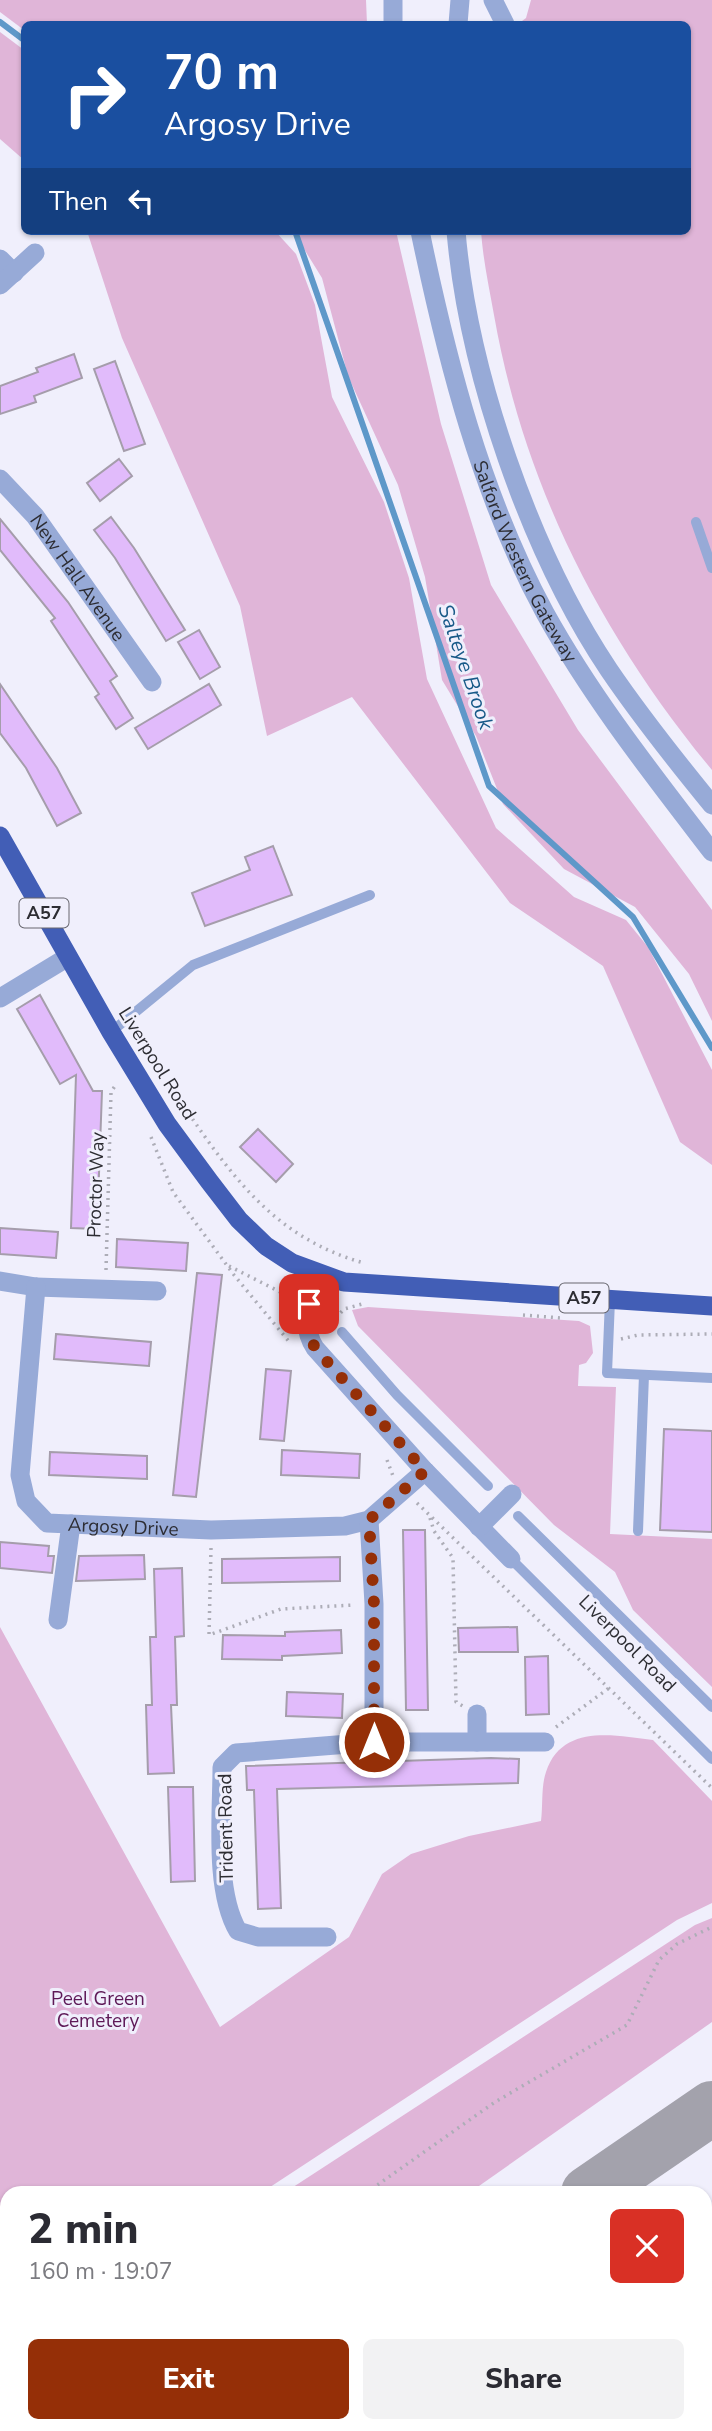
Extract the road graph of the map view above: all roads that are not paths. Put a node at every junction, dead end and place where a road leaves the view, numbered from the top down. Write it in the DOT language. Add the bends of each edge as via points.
graph roads {
  1 [pos="393,0"];
  2 [pos="460,0"];
  3 [pos="493,0"];
  4 [pos="393,21"];
  5 [pos="458,21"];
  6 [pos="504,21"];
  7 [pos="421,235"];
  8 [pos="456,235"];
  9 [pos="35,253"];
  10 [pos="0,259"];
  11 [pos="7,279"];
  12 [pos="0,478"];
  13 [pos="696,522"];
  14 [pos="712,568"];
  15 [pos="152,682"];
  16 [pos="712,805"];
  17 [pos="0,836"];
  18 [pos="712,852"];
  19 [pos="370,895"];
  20 [pos="68,957"];
  21 [pos="0,998"];
  22 [pos="111,1032"];
  23 [pos="320,1275"];
  24 [pos="0,1281"];
  25 [pos="36,1287"];
  26 [pos="157,1291"];
  27 [pos="610,1300"];
  28 [pos="712,1306"];
  29 [pos="342,1332"];
  30 [pos="644,1375"];
  31 [pos="712,1378"];
  32 [pos="425,1471"];
  33 [pos="488,1486"];
  34 [pos="512,1493"];
  35 [pos="518,1516"];
  36 [pos="369,1520"];
  37 [pos="71,1524"];
  38 [pos="479,1527"];
  39 [pos="638,1531"];
  40 [pos="512,1559"];
  41 [pos="58,1620"];
  42 [pos="712,1707"];
  43 [pos="477,1714"];
  44 [pos="374,1742"];
  45 [pos="477,1742"];
  46 [pos="545,1742"];
  47 [pos="712,1759"];
  48 [pos="327,1937"];
  1 -- 4 [label="street"];
  2 -- 5 [label="street"];
  3 -- 6 [label="street"];
  7 -- 18 [label="street, Salford Western Gateway" via="475,447 506,530 545,612 592,689"];
  8 -- 16 [label="street, Salford Western Gateway" via="463,295 522,500 608,668"];
  9 -- 11 [label="street"];
  10 -- 11 [label="street"];
  12 -- 15 [label="street, New Hall Avenue" via="34,516"];
  13 -- 14 [label="lane"];
  17 -- 20 [label="highway, Liverpool Road / A57"];
  19 -- 22 [label="lane" via="193,965"];
  20 -- 21 [label="street"];
  20 -- 22 [label="highway, Liverpool Road / A57"];
  22 -- 23 [label="highway, Liverpool Road / A57" via="167,1124 239,1220 266,1246"];
  23 -- 27 [label="highway, Liverpool Road / A57" via="358,1284"];
  23 -- 32 [label="street" via="306,1315 309,1339"];
  24 -- 25 [label="street"];
  25 -- 26 [label="street"];
  25 -- 37 [label="street, Argosy Drive" via="20,1475 26,1501 47,1522"];
  27 -- 28 [label="highway, Liverpool Road / A57"];
  27 -- 30 [label="lane" via="607,1373"];
  29 -- 33 [label="lane"];
  30 -- 31 [label="lane"];
  30 -- 39 [label="lane"];
  32 -- 36 [label="street"];
  32 -- 38 [label="street"];
  34 -- 38 [label="street"];
  35 -- 42 [label="lane, Liverpool Road"];
  36 -- 37 [label="street, Argosy Drive" via="345,1526 211,1530"];
  36 -- 44 [label="street"];
  37 -- 41 [label="street"];
  38 -- 40 [label="street"];
  40 -- 47 [label="lane, Liverpool Road"];
  43 -- 45 [label="street"];
  44 -- 45 [label="street, Trident Road"];
  44 -- 48 [label="street, Trident Road" via="236,1753 222,1767 228,1914 238,1931 258,1937"];
  45 -- 46 [label="street, Trident Road"];
}
